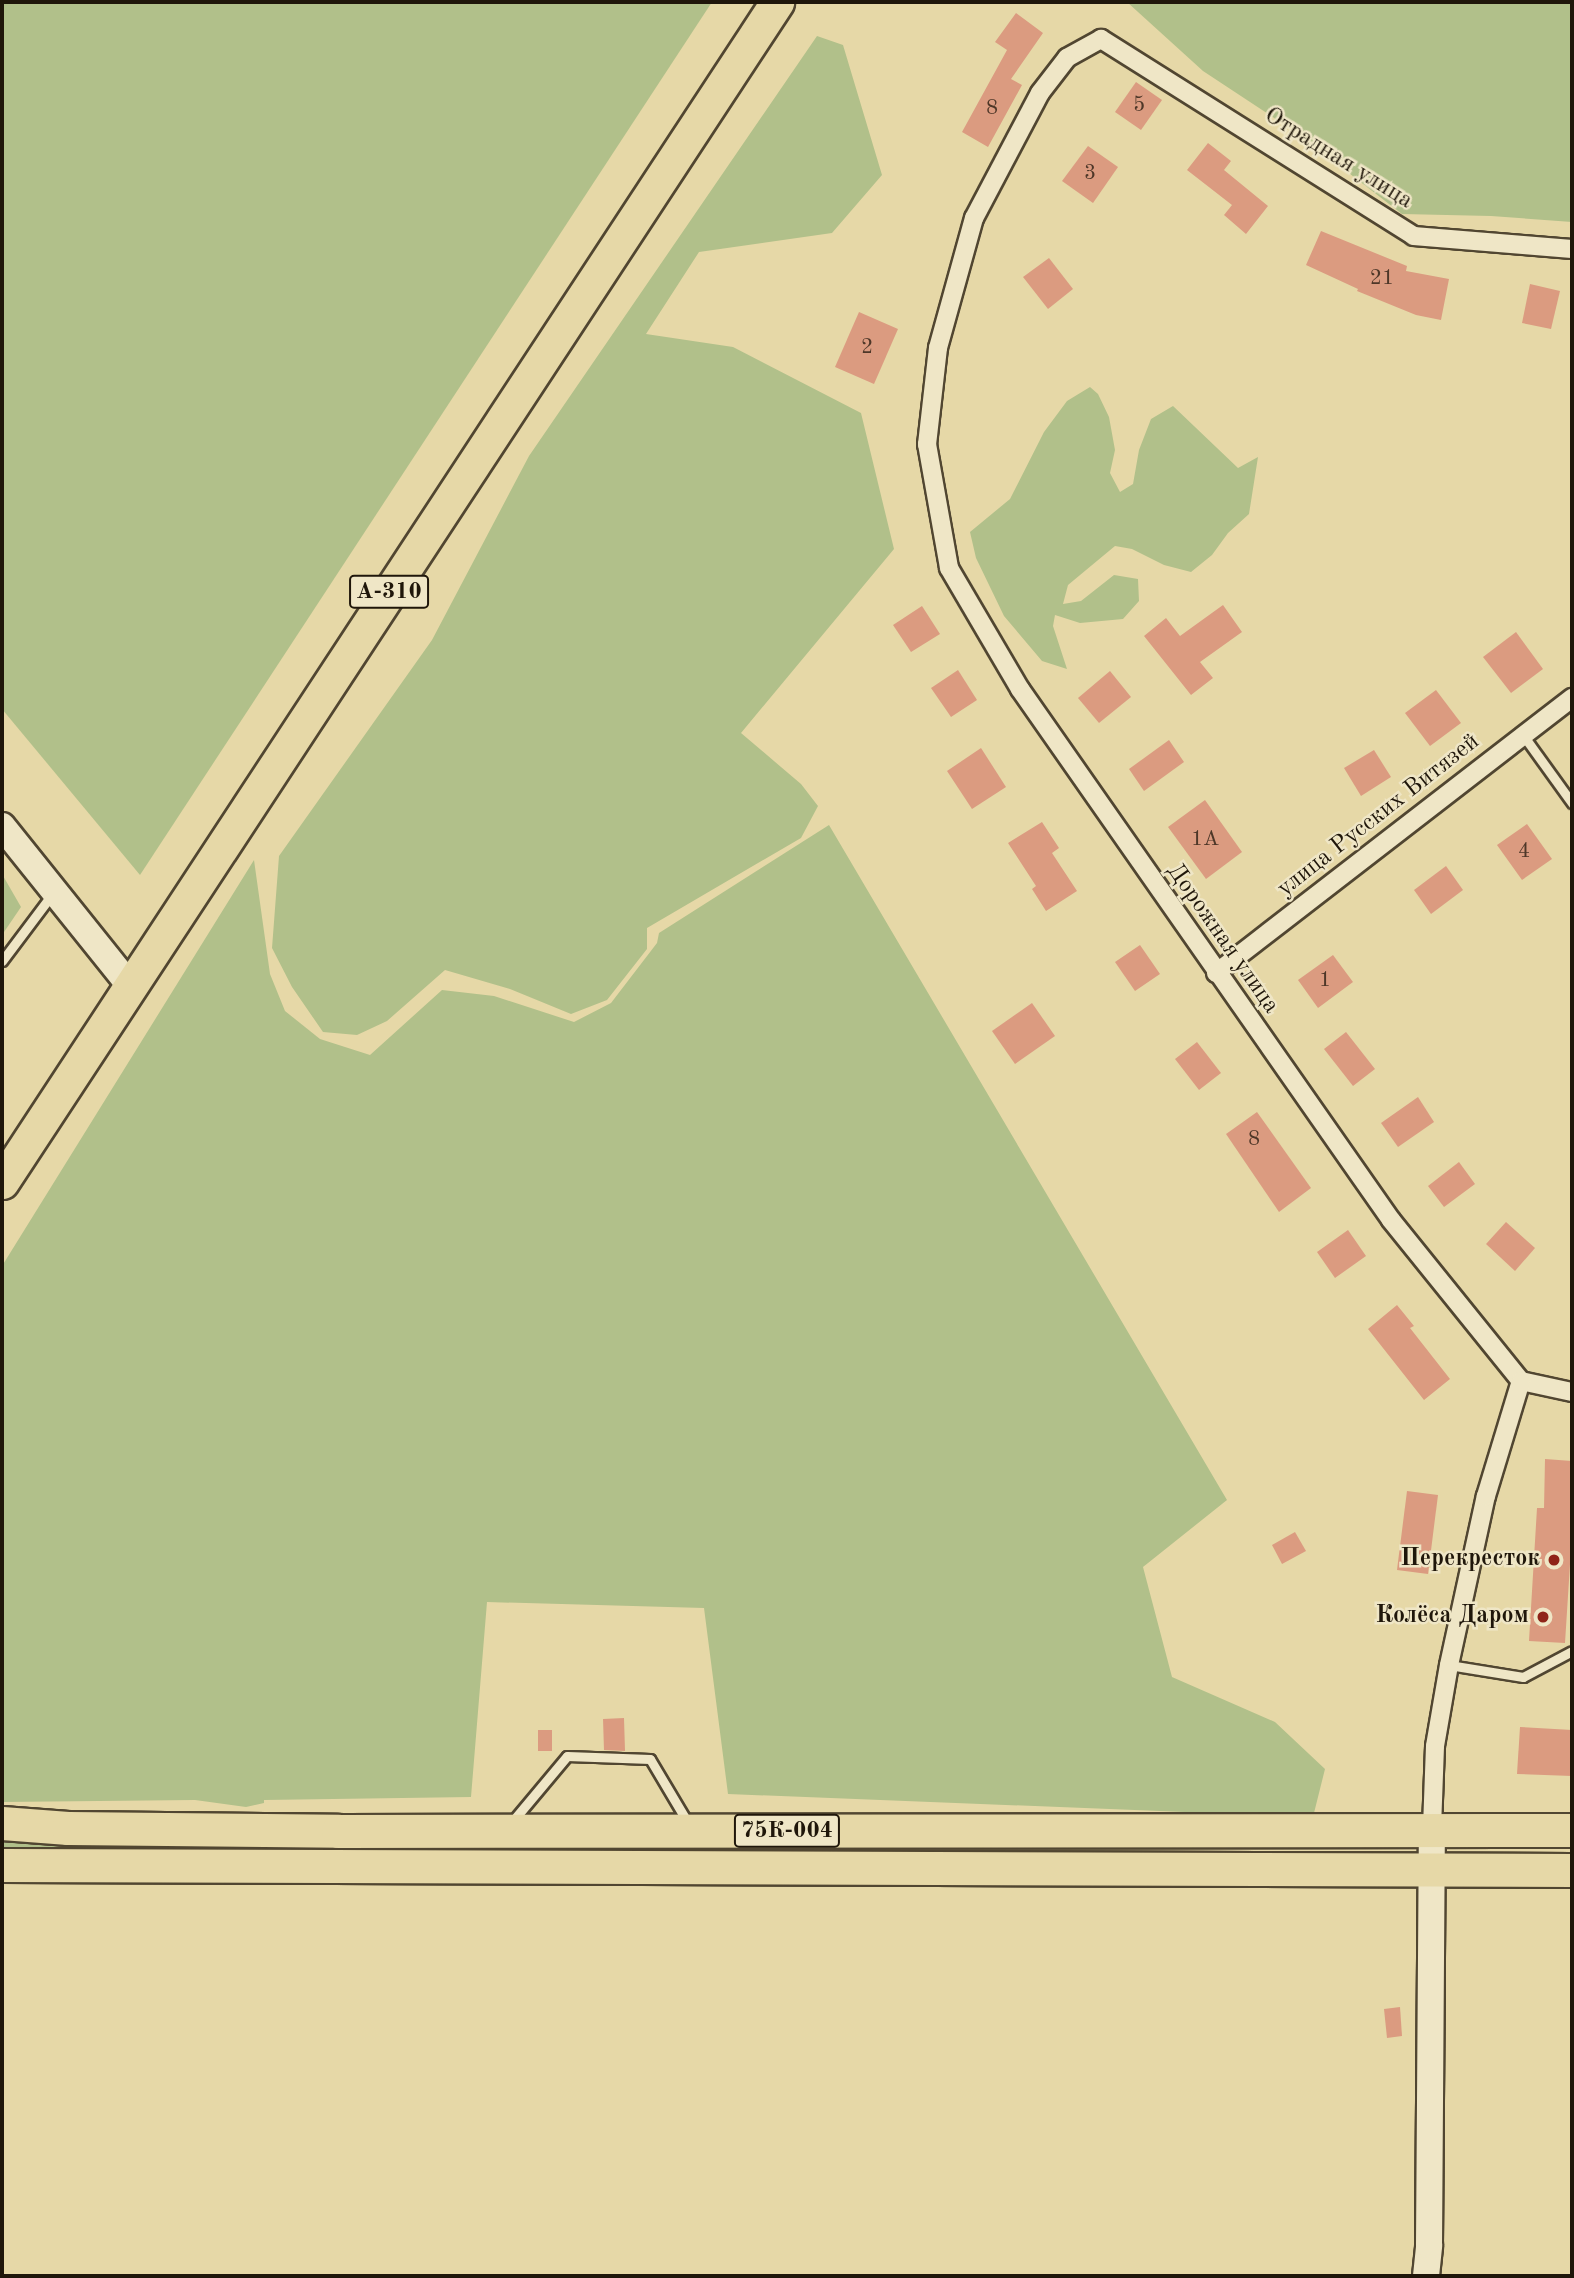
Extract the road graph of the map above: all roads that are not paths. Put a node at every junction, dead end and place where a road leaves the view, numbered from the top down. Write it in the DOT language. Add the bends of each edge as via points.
graph roads {
  1 [pos="777,2"];
  2 [pos="1101,39"];
  3 [pos="1572,248"];
  4 [pos="1572,698"];
  5 [pos="1523,735"];
  6 [pos="1572,803"];
  7 [pos="2,826"];
  8 [pos="54,891"];
  9 [pos="2,961"];
  10 [pos="1216,973"];
  11 [pos="130,985"];
  12 [pos="2,1182"];
  13 [pos="1521,1381"];
  14 [pos="1572,1392"];
  15 [pos="1572,1651"];
  16 [pos="1449,1665"];
  17 [pos="2,1823"];
  18 [pos="1432,1828"];
  19 [pos="1572,1830"];
  20 [pos="504,1831"];
  21 [pos="692,1831"];
  22 [pos="2,1865"];
  23 [pos="1432,1868"];
  24 [pos="1572,1870"];
  25 [pos="1426,2276"];
  1 -- 11 [label="highway, А-310"];
  2 -- 3 [label="street, Отрадная улица" via="1414,236"];
  2 -- 10 [label="street, Дорожная улица" via="1067,58 1040,93 974,218 938,348 926,444 949,568 1020,689"];
  4 -- 5 [label="street, улица Русских Витязей"];
  5 -- 6 [label="lane"];
  5 -- 10 [label="street, улица Русских Витязей"];
  7 -- 8 [label="street"];
  8 -- 9 [label="lane"];
  8 -- 11 [label="street"];
  10 -- 13 [label="street, Дорожная улица" via="1391,1220"];
  11 -- 12 [label="highway, А-310"];
  13 -- 14 [label="street"];
  13 -- 16 [label="street" via="1486,1496"];
  15 -- 16 [label="lane" via="1524,1677"];
  16 -- 18 [label="street" via="1435,1746"];
  17 -- 20 [label="highway, 75К-004" via="68,1828"];
  18 -- 19 [label="highway, 75К-004"];
  18 -- 21 [label="highway, 75К-004"];
  18 -- 23 [label="street"];
  20 -- 21 [label="highway, 75К-004"];
  20 -- 21 [label="lane" via="568,1756 650,1759"];
  22 -- 23 [label="highway, 75К-004"];
  23 -- 24 [label="highway, 75К-004"];
  23 -- 25 [label="street"];
}
